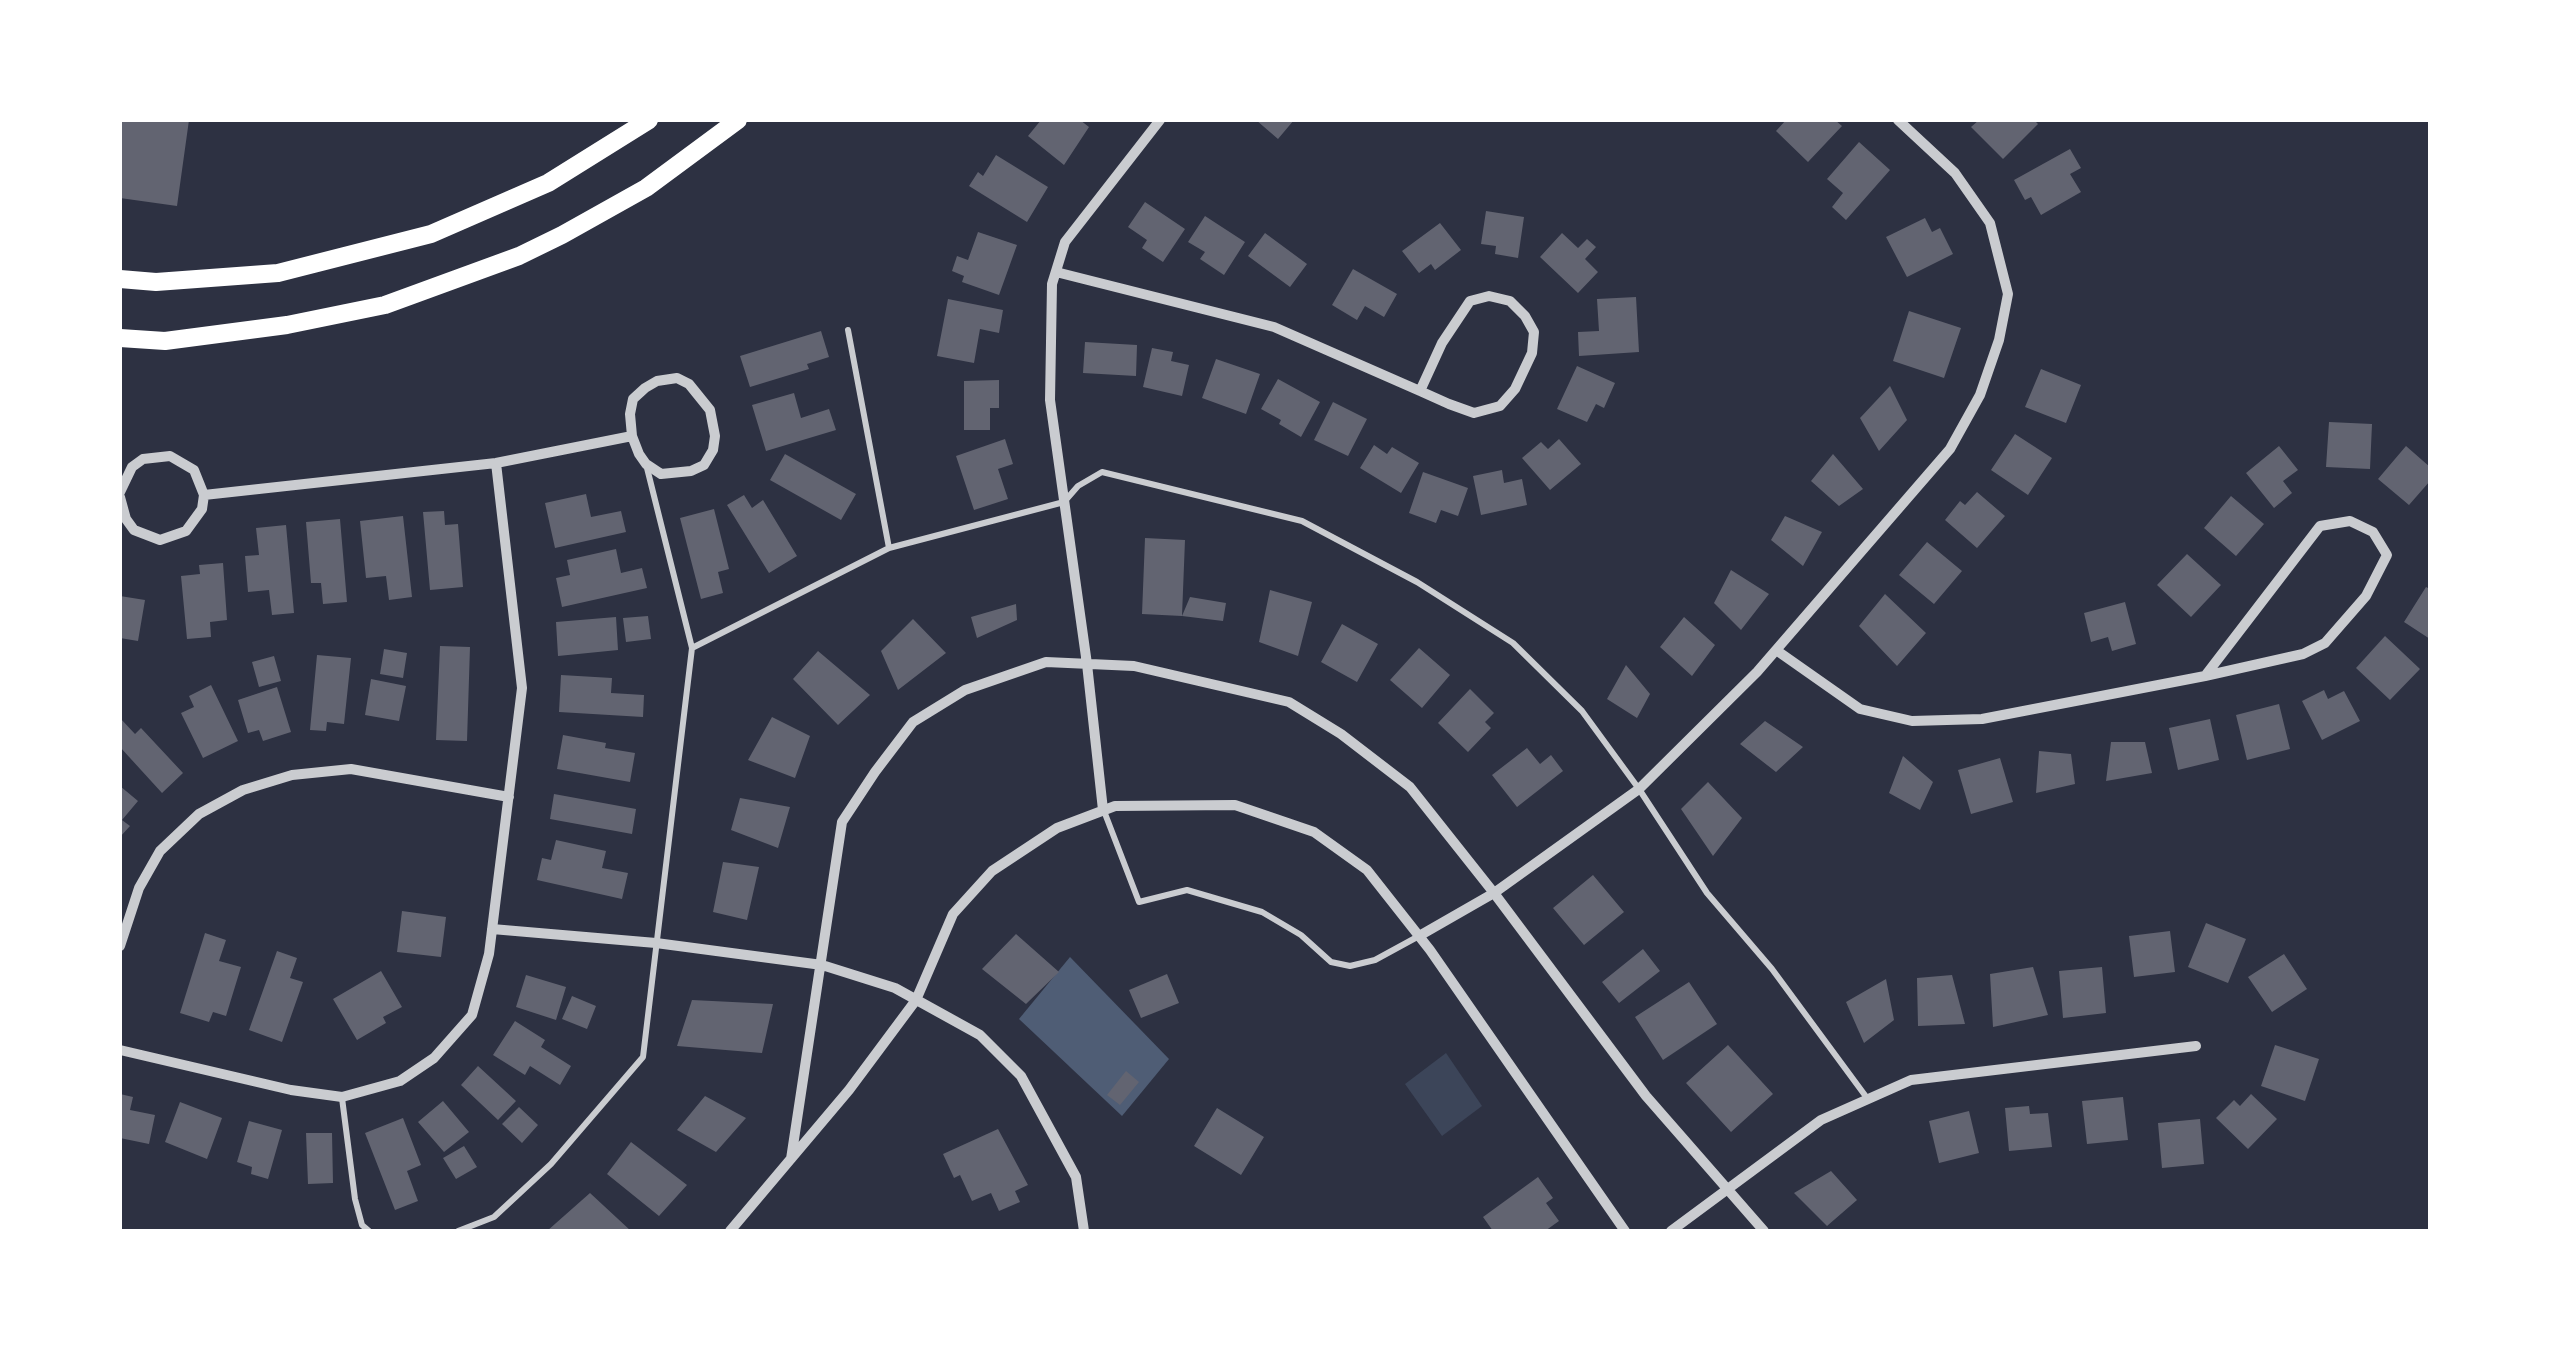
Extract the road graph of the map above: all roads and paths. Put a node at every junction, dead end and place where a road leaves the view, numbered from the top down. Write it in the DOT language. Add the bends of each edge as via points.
graph roads {
  1 [pos="649,120"];
  2 [pos="738,120"];
  3 [pos="1160,120"];
  4 [pos="1898,120"];
  5 [pos="1056,272"];
  6 [pos="120,279"];
  7 [pos="848,330"];
  8 [pos="120,338"];
  9 [pos="1420,391"];
  10 [pos="632,436"];
  11 [pos="496,463"];
  12 [pos="646,464"];
  13 [pos="120,494"];
  14 [pos="204,496"];
  15 [pos="1064,502"];
  16 [pos="889,548"];
  17 [pos="692,648"];
  18 [pos="1776,650"];
  19 [pos="1087,664"];
  20 [pos="2205,676"];
  21 [pos="1640,789"];
  22 [pos="509,797"];
  23 [pos="1104,810"];
  24 [pos="1494,892"];
  25 [pos="492,928"];
  26 [pos="1419,936"];
  27 [pos="656,943"];
  28 [pos="120,946"];
  29 [pos="822,965"];
  30 [pos="916,1000"];
  31 [pos="2196,1046"];
  32 [pos="120,1050"];
  33 [pos="342,1097"];
  34 [pos="1868,1099"];
  35 [pos="791,1159"];
  36 [pos="1727,1190"];
  37 [pos="369,1231"];
  38 [pos="458,1231"];
  39 [pos="730,1231"];
  40 [pos="1084,1231"];
  41 [pos="1625,1231"];
  42 [pos="1671,1231"];
  43 [pos="1764,1231"];
  1 -- 6 [label="main road" via="548,183 431,234 278,273"];
  2 -- 8 [label="main road" via="646,188 562,236 385,305 164,340"];
  3 -- 5 [label="street" via="1065,242"];
  4 -- 18 [label="street" via="1955,173 1990,223 2008,294 1999,340 1980,395 1950,449"];
  5 -- 9 [label="street" via="1274,327"];
  5 -- 15 [label="street" via="1050,400"];
  7 -- 16 [label="lane"];
  9 -- 9 [label="street" via="1474,413 1500,406 1532,353 1534,332 1525,316 1510,301 1470,301"];
  10 -- 11 [label="street"];
  10 -- 12 [label="street"];
  10 -- 12 [label="street" via="634,399 657,381 690,384 710,410 715,436 704,464 661,474"];
  11 -- 14 [label="street"];
  11 -- 22 [label="street" via="522,688"];
  12 -- 17 [label="lane"];
  13 -- 14 [label="street" via="132,467 170,456 194,470"];
  13 -- 14 [label="street" via="134,530 160,540 186,532"];
  15 -- 16 [label="lane"];
  15 -- 19 [label="street"];
  15 -- 21 [label="lane" via="1102,472 1302,521 1513,643 1582,711"];
  16 -- 17 [label="lane"];
  17 -- 27 [label="lane"];
  18 -- 20 [label="street" via="1860,709 1912,722 1982,719"];
  18 -- 21 [label="street"];
  19 -- 23 [label="street"];
  19 -- 24 [label="street" via="1134,666 1289,702 1410,787"];
  19 -- 29 [label="street" via="1046,662 965,690 914,722 842,822"];
  20 -- 20 [label="street" via="2304,654 2325,642 2366,596 2387,555 2373,532 2350,521 2320,526"];
  21 -- 24 [label="street"];
  21 -- 34 [label="lane" via="1706,893"];
  22 -- 25 [label="street"];
  22 -- 28 [label="street" via="352,770 243,790 199,814 160,851"];
  23 -- 26 [label="street" via="1235,806 1314,832 1367,870"];
  23 -- 26 [label="lane" via="1139,902 1187,890 1262,912 1331,962 1350,966"];
  23 -- 30 [label="street" via="1058,828 992,872 953,914"];
  24 -- 26 [label="street"];
  24 -- 36 [label="street" via="1646,1096"];
  25 -- 27 [label="street"];
  25 -- 33 [label="street" via="472,1015 434,1058 400,1082"];
  26 -- 41 [label="street"];
  27 -- 29 [label="street"];
  27 -- 38 [label="lane" via="644,1057 494,1217"];
  29 -- 30 [label="street"];
  29 -- 35 [label="street"];
  30 -- 35 [label="street"];
  30 -- 40 [label="street" via="980,1034 1020,1076 1076,1177"];
  31 -- 34 [label="street" via="1911,1080"];
  32 -- 33 [label="street"];
  33 -- 37 [label="lane" via="355,1199"];
  34 -- 36 [label="street" via="1821,1120"];
  35 -- 39 [label="street"];
  36 -- 42 [label="street"];
  36 -- 43 [label="street"];
}
